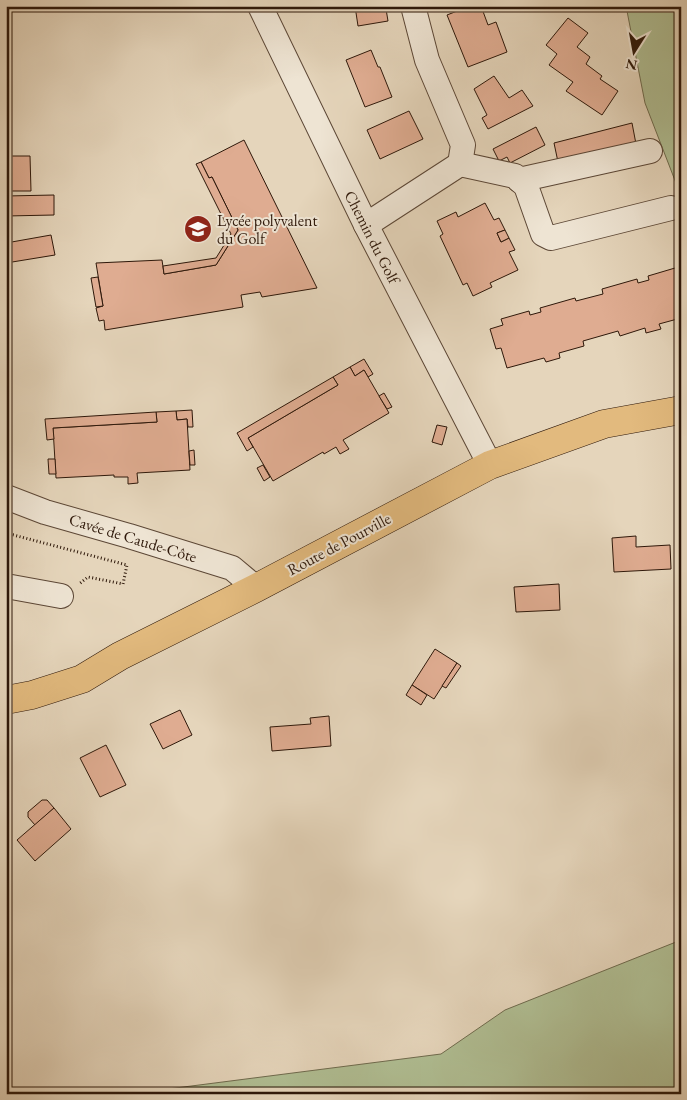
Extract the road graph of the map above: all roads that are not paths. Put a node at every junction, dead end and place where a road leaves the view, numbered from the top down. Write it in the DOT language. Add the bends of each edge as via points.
graph roads {
  1 [pos="260,6"];
  2 [pos="413,6"];
  3 [pos="650,151"];
  4 [pos="460,164"];
  5 [pos="519,180"];
  6 [pos="672,208"];
  7 [pos="366,225"];
  8 [pos="681,410"];
  9 [pos="490,465"];
  10 [pos="6,497"];
  11 [pos="6,586"];
  12 [pos="256,588"];
  13 [pos="61,596"];
  14 [pos="6,700"];
  1 -- 7 [label="street, Chemin du Golf"];
  2 -- 4 [label="street" via="427,60 463,145"];
  3 -- 5 [label="street"];
  4 -- 5 [label="street" via="514,176"];
  4 -- 7 [label="street"];
  5 -- 6 [label="street" via="526,186 543,234 551,238"];
  7 -- 9 [label="street, Chemin du Golf"];
  8 -- 9 [label="main road, Route de Pourville" via="604,424"];
  9 -- 12 [label="main road, Route de Pourville"];
  10 -- 12 [label="street, Cavée de Caude-Côte" via="45,512 232,568"];
  11 -- 13 [label="street"];
  12 -- 14 [label="main road, Route de Pourville" via="120,656 82,679"];
}
